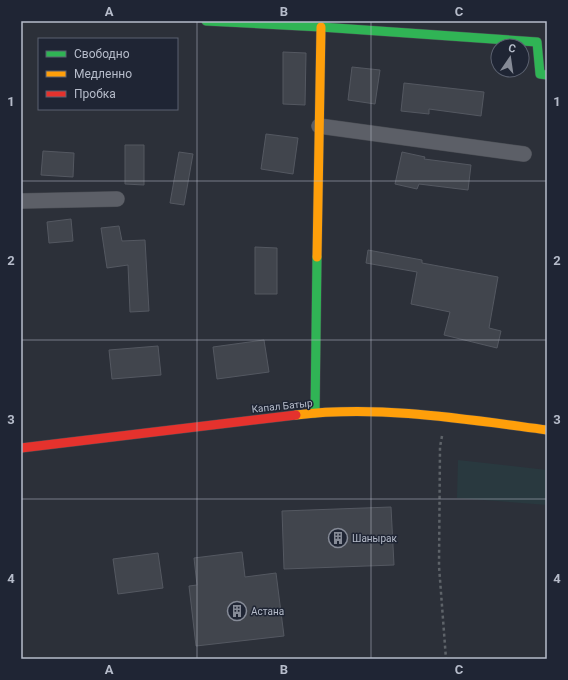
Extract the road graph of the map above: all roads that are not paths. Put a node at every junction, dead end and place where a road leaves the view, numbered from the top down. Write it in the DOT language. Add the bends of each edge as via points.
graph roads {
  1 [pos="206,21"];
  2 [pos="321,28"];
  3 [pos="547,75"];
  4 [pos="319,126"];
  5 [pos="524,154"];
  6 [pos="117,199"];
  7 [pos="21,201"];
  8 [pos="315,413"];
  9 [pos="547,430"];
  10 [pos="21,448"];
  1 -- 2 [label="street"];
  2 -- 3 [label="street" via="537,42 540,74"];
  2 -- 4 [label="street"];
  4 -- 5 [label="street"];
  4 -- 8 [label="street"];
  6 -- 7 [label="street"];
  8 -- 9 [label="street, Капал Батыр" via="365,411"];
  8 -- 10 [label="street, Капал Батыр"];
}
